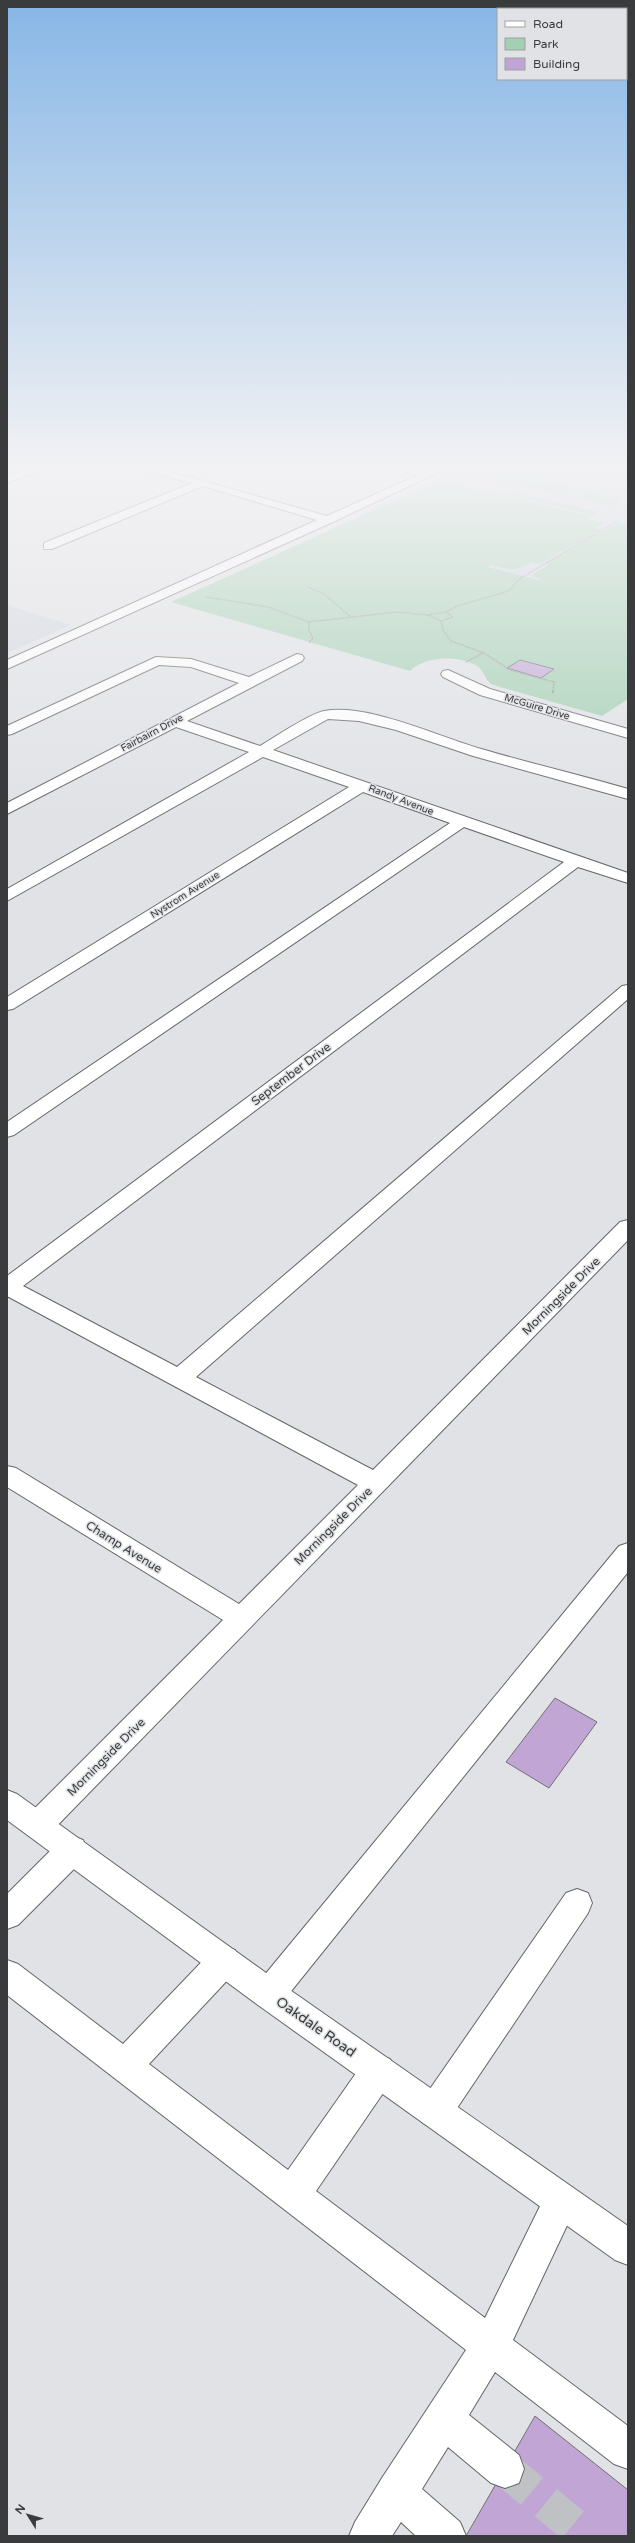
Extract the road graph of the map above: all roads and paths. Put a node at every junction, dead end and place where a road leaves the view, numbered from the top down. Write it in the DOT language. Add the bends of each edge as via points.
graph roads {
  1 [pos="192,582"];
  2 [pos="517,582"];
  3 [pos="308,586"];
  4 [pos="174,590"];
  5 [pos="446,612"];
  6 [pos="428,615"];
  7 [pos="352,617"];
  8 [pos="441,621"];
  9 [pos="297,658"];
  10 [pos="7,666"];
  11 [pos="448,674"];
  12 [pos="250,682"];
  13 [pos="554,712"];
  14 [pos="174,721"];
  15 [pos="7,731"];
  16 [pos="628,734"];
  17 [pos="261,751"];
  18 [pos="362,786"];
  19 [pos="628,794"];
  20 [pos="7,809"];
  21 [pos="461,822"];
  22 [pos="575,860"];
  23 [pos="628,878"];
  24 [pos="7,896"];
  25 [pos="628,990"];
  26 [pos="7,1005"];
  27 [pos="7,1131"];
  28 [pos="628,1227"];
  29 [pos="7,1287"];
  30 [pos="179,1379"];
  31 [pos="7,1475"];
  32 [pos="376,1483"];
  33 [pos="628,1553"];
  34 [pos="242,1619"];
  35 [pos="7,1803"];
  36 [pos="38,1825"];
  37 [pos="72,1850"];
  38 [pos="577,1903"];
  39 [pos="7,1915"];
  40 [pos="224,1962"];
  41 [pos="7,1975"];
  42 [pos="269,1994"];
  43 [pos="125,2066"];
  44 [pos="378,2071"];
  45 [pos="435,2111"];
  46 [pos="292,2196"];
  47 [pos="561,2200"];
  48 [pos="628,2247"];
  49 [pos="491,2345"];
  50 [pos="444,2419"];
  51 [pos="628,2450"];
  52 [pos="505,2469"];
  53 [pos="396,2492"];
  54 [pos="369,2536"];
  55 [pos="446,2536"];
  1 -- 4 [label="street"];
  2 -- 5 [label="path" via="509,591 457,606"];
  3 -- 7 [label="path" via="324,594"];
  4 -- 7 [label="path" via="252,603 309,622"];
  4 -- 10 [label="street"];
  5 -- 6 [label="path"];
  5 -- 8 [label="path" via="453,617"];
  6 -- 7 [label="path" via="383,612"];
  6 -- 8 [label="path"];
  8 -- 13 [label="path" via="442,631 458,645 484,653 505,668 554,682 553,692 564,700 565,704"];
  9 -- 12 [label="street, Fairbairn Drive"];
  11 -- 13 [label="street, McGuire Drive" via="485,692"];
  12 -- 14 [label="street, Fairbairn Drive"];
  12 -- 15 [label="street" via="186,662 171,659 156,661"];
  13 -- 16 [label="street, McGuire Drive"];
  14 -- 17 [label="street, Randy Avenue"];
  14 -- 20 [label="street, Fairbairn Drive"];
  17 -- 18 [label="street, Randy Avenue"];
  17 -- 19 [label="street" via="325,715 338,713 360,716 479,753 567,775"];
  17 -- 24 [label="street"];
  18 -- 21 [label="street, Randy Avenue"];
  18 -- 26 [label="street, Nystrom Avenue"];
  21 -- 22 [label="street, Randy Avenue"];
  21 -- 27 [label="street"];
  22 -- 23 [label="street, Randy Avenue"];
  22 -- 29 [label="street, September Drive"];
  25 -- 30 [label="street"];
  28 -- 32 [label="street, Morningside Drive"];
  29 -- 30 [label="street"];
  30 -- 32 [label="street"];
  31 -- 34 [label="street, Champ Avenue"];
  32 -- 34 [label="street, Morningside Drive"];
  33 -- 42 [label="street"];
  34 -- 36 [label="street, Morningside Drive"];
  35 -- 36 [label="street, Oakdale Road"];
  36 -- 37 [label="street, Oakdale Road"];
  37 -- 39 [label="street"];
  37 -- 40 [label="street, Oakdale Road"];
  38 -- 45 [label="street"];
  40 -- 42 [label="street, Oakdale Road"];
  40 -- 43 [label="street"];
  41 -- 43 [label="street"];
  42 -- 44 [label="street, Oakdale Road"];
  43 -- 46 [label="street"];
  44 -- 45 [label="street, Oakdale Road"];
  44 -- 46 [label="street"];
  45 -- 47 [label="street, Oakdale Road"];
  46 -- 49 [label="street"];
  47 -- 48 [label="street, Oakdale Road"];
  47 -- 49 [label="street"];
  49 -- 50 [label="street"];
  49 -- 51 [label="street"];
  50 -- 52 [label="street"];
  50 -- 53 [label="street"];
  53 -- 54 [label="street"];
  53 -- 55 [label="street"];
}
